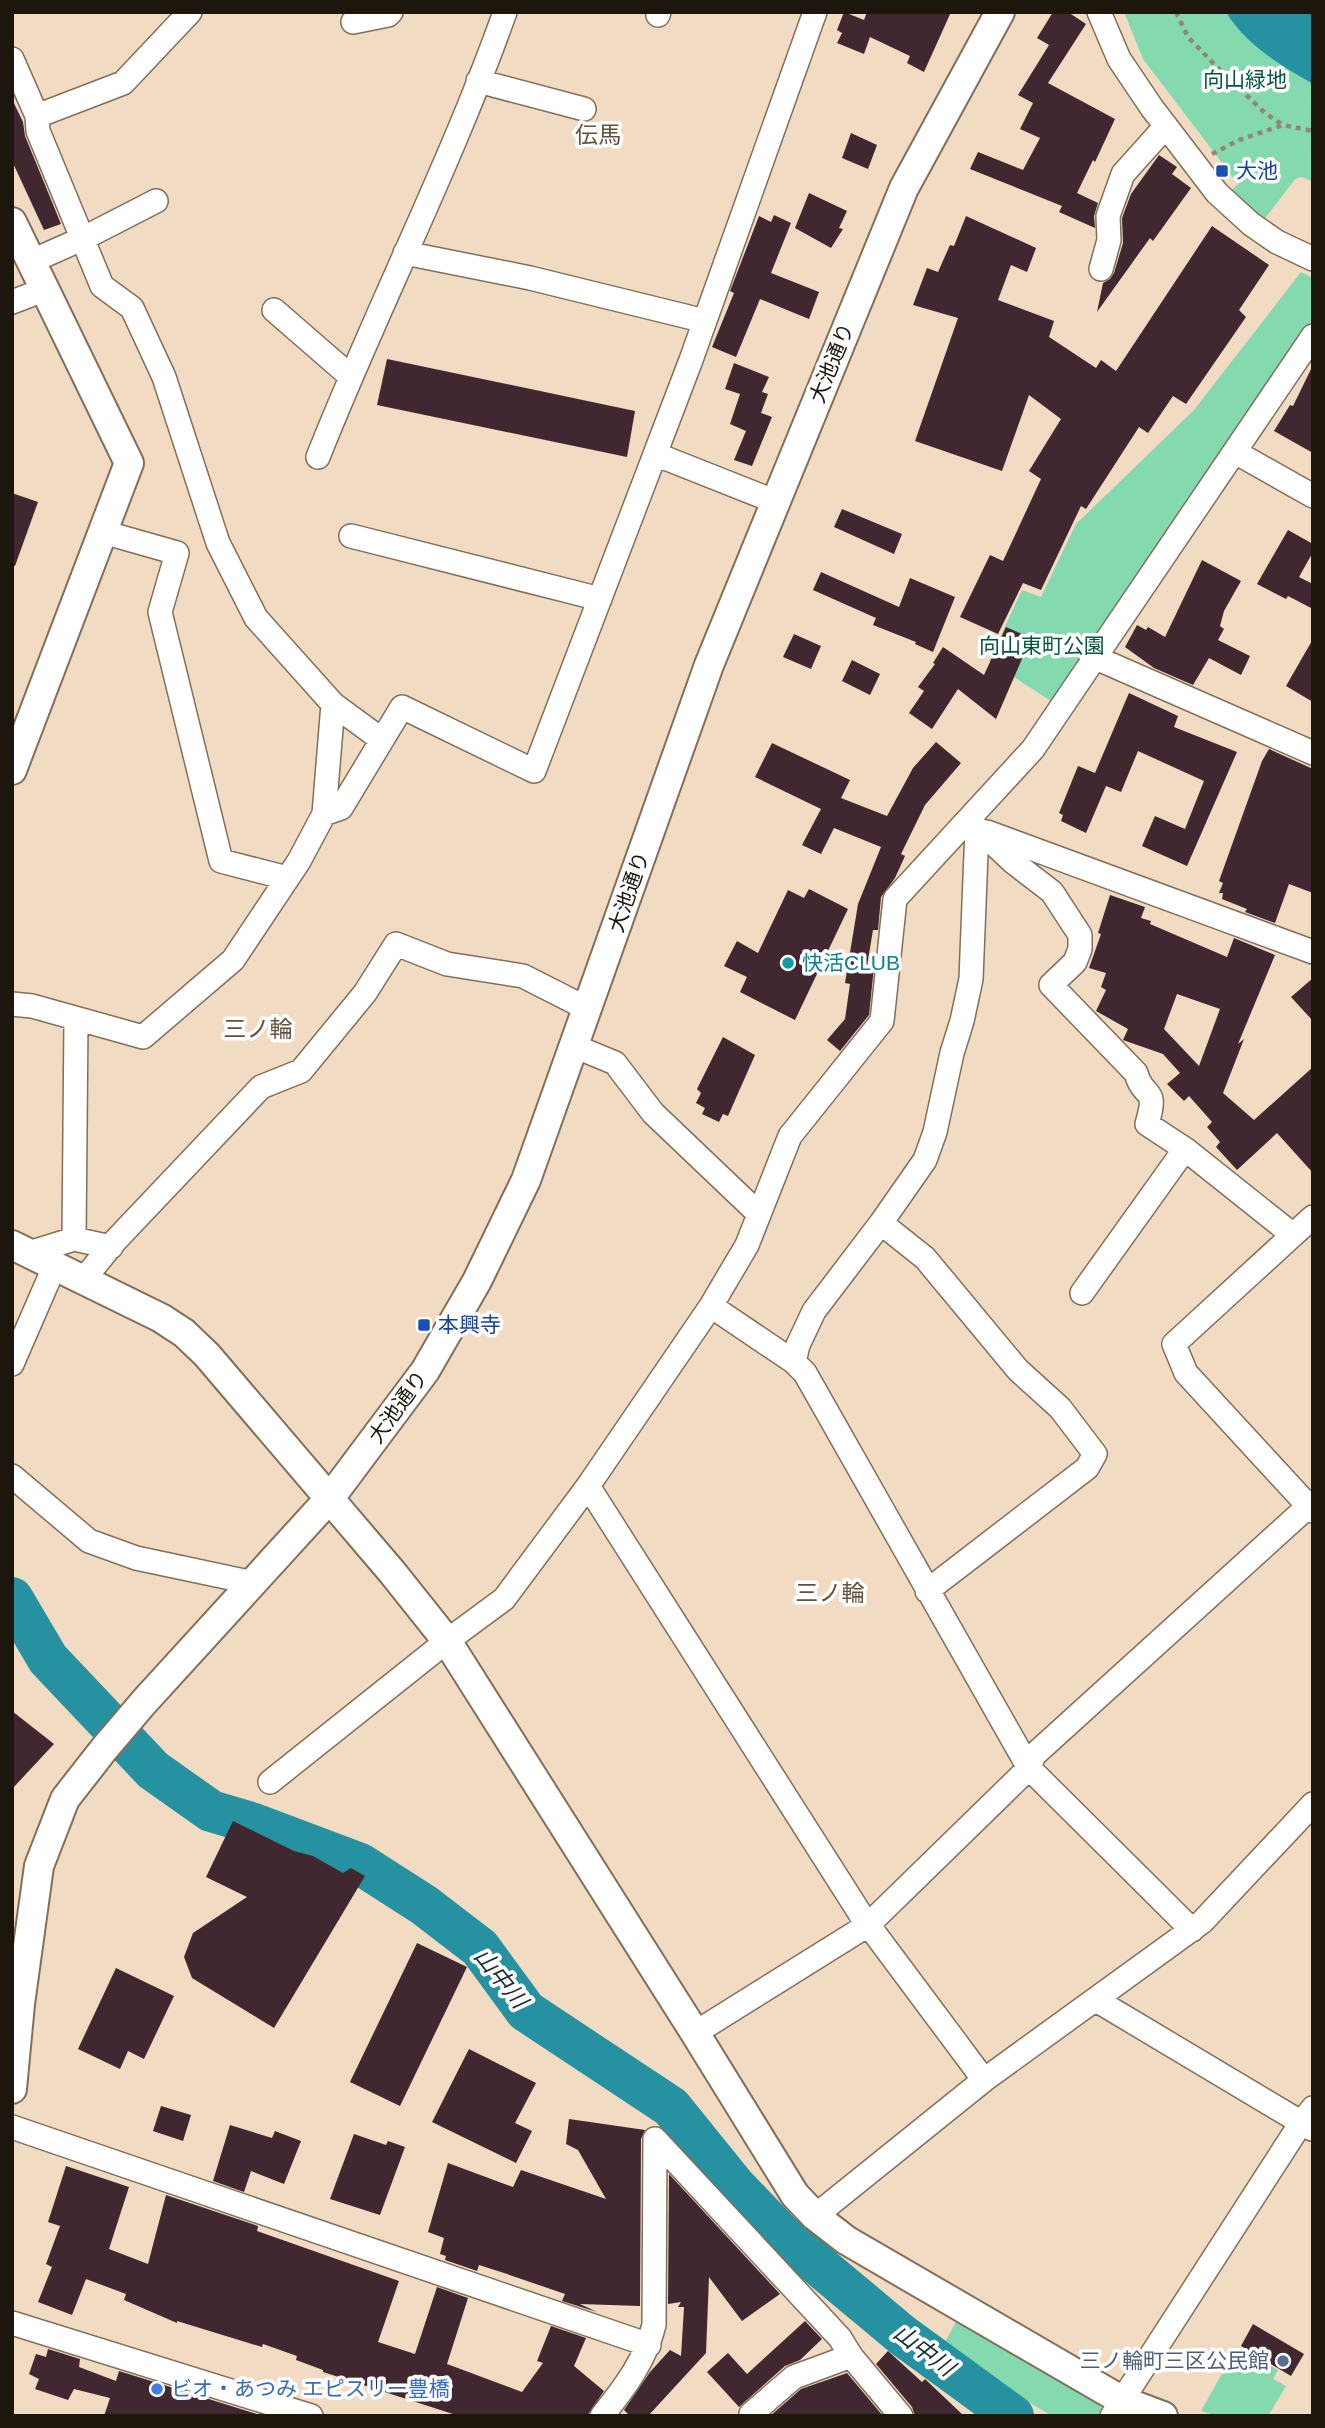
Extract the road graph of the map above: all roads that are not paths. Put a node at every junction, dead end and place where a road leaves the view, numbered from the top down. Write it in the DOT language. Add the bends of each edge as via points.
graph roads {
  1 [pos="190,12"];
  2 [pos="391,12"];
  3 [pos="505,12"];
  4 [pos="815,12"];
  5 [pos="1000,12"];
  6 [pos="1100,12"];
  7 [pos="353,22"];
  8 [pos="12,58"];
  9 [pos="478,81"];
  10 [pos="584,110"];
  11 [pos="37,116"];
  12 [pos="1166,127"];
  13 [pos="156,201"];
  14 [pos="12,222"];
  15 [pos="84,238"];
  16 [pos="405,253"];
  17 [pos="1313,259"];
  18 [pos="32,261"];
  19 [pos="1101,269"];
  20 [pos="46,289"];
  21 [pos="12,302"];
  22 [pos="274,310"];
  23 [pos="705,321"];
  24 [pos="1313,336"];
  25 [pos="350,376"];
  26 [pos="1235,452"];
  27 [pos="655,454"];
  28 [pos="318,457"];
  29 [pos="1313,496"];
  30 [pos="776,502"];
  31 [pos="103,532"];
  32 [pos="351,536"];
  33 [pos="600,599"];
  34 [pos="1096,658"];
  35 [pos="333,705"];
  36 [pos="382,740"];
  37 [pos="1313,753"];
  38 [pos="12,770"];
  39 [pos="324,814"];
  40 [pos="978,819"];
  41 [pos="287,878"];
  42 [pos="1313,952"];
  43 [pos="12,1004"];
  44 [pos="588,1009"];
  45 [pos="76,1020"];
  46 [pos="575,1046"];
  47 [pos="1185,1149"];
  48 [pos="759,1214"];
  49 [pos="1313,1217"];
  50 [pos="881,1223"];
  51 [pos="1293,1235"];
  52 [pos="74,1239"];
  53 [pos="111,1247"];
  54 [pos="32,1254"];
  55 [pos="84,1279"];
  56 [pos="1082,1293"];
  57 [pos="711,1306"];
  58 [pos="794,1362"];
  59 [pos="12,1364"];
  60 [pos="12,1476"];
  61 [pos="588,1486"];
  62 [pos="330,1498"];
  63 [pos="1311,1507"];
  64 [pos="254,1583"];
  65 [pos="927,1591"];
  66 [pos="447,1642"];
  67 [pos="1029,1768"];
  68 [pos="270,1782"];
  69 [pos="1313,1804"];
  70 [pos="868,1925"];
  71 [pos="1192,1930"];
  72 [pos="1096,2000"];
  73 [pos="695,2033"];
  74 [pos="984,2081"];
  75 [pos="12,2089"];
  76 [pos="1309,2120"];
  77 [pos="12,2127"];
  78 [pos="815,2216"];
  79 [pos="12,2323"];
  80 [pos="649,2345"];
  81 [pos="851,2356"];
  82 [pos="1118,2409"];
  83 [pos="751,2414"];
  84 [pos="311,2416"];
  85 [pos="603,2416"];
  86 [pos="901,2416"];
  87 [pos="1163,2416"];
  1 -- 11 [label="street" via="123,83"];
  2 -- 7 [label="street"];
  3 -- 9 [label="street"];
  4 -- 23 [label="street"];
  5 -- 30 [label="street, 大池通り" via="904,188"];
  6 -- 12 [label="street" via="1119,59"];
  8 -- 11 [label="street"];
  9 -- 10 [label="street"];
  9 -- 16 [label="street"];
  11 -- 15 [label="street" via="38,131"];
  12 -- 17 [label="street" via="1217,193 1277,242"];
  12 -- 19 [label="street" via="1123,174 1108,216 1109,240"];
  13 -- 15 [label="street"];
  14 -- 18 [label="street"];
  15 -- 18 [label="street"];
  15 -- 35 [label="street" via="102,286 132,308 164,377 218,543 256,618"];
  16 -- 23 [label="street"];
  16 -- 25 [label="street"];
  18 -- 20 [label="street"];
  20 -- 21 [label="street"];
  20 -- 31 [label="street" via="129,463"];
  22 -- 25 [label="street"];
  23 -- 27 [label="street"];
  24 -- 26 [label="street"];
  25 -- 28 [label="street"];
  26 -- 29 [label="street"];
  26 -- 34 [label="street"];
  27 -- 30 [label="street"];
  27 -- 33 [label="street"];
  30 -- 44 [label="street, 大池通り" via="709,666"];
  31 -- 38 [label="street"];
  31 -- 41 [label="street" via="177,553 160,612 221,861"];
  32 -- 33 [label="street"];
  33 -- 36 [label="street" via="534,771 402,707"];
  34 -- 37 [label="street"];
  34 -- 40 [label="street" via="1033,750"];
  35 -- 36 [label="street"];
  35 -- 39 [label="street"];
  36 -- 39 [label="street" via="341,808"];
  39 -- 41 [label="street"];
  40 -- 42 [label="street"];
  40 -- 47 [label="street" via="1013,862 1052,892 1080,934 1075,962 1051,985 1151,1094 1147,1124"];
  40 -- 48 [label="street" via="895,899 882,1021 790,1136"];
  40 -- 50 [label="street" via="971,979 962,1021 925,1160"];
  41 -- 45 [label="street" via="233,960 143,1037"];
  43 -- 45 [label="street"];
  44 -- 46 [label="street, 大池通り"];
  44 -- 53 [label="street" via="523,976 447,964 396,944 365,993 301,1071 261,1087"];
  45 -- 52 [label="street"];
  46 -- 48 [label="street" via="615,1063 653,1113"];
  46 -- 62 [label="street, 大池通り" via="526,1180 477,1281 425,1371"];
  47 -- 51 [label="street"];
  47 -- 56 [label="street"];
  48 -- 57 [label="street" via="747,1245"];
  49 -- 51 [label="street"];
  50 -- 58 [label="street" via="814,1311"];
  50 -- 65 [label="street" via="925,1258 1018,1370 1060,1408 1095,1454 1087,1468"];
  51 -- 63 [label="street" via="1174,1344 1186,1373"];
  52 -- 53 [label="street"];
  52 -- 54 [label="street"];
  53 -- 55 [label="street"];
  54 -- 55 [label="street"];
  54 -- 59 [label="street"];
  55 -- 62 [label="street" via="184,1333"];
  57 -- 58 [label="street"];
  57 -- 61 [label="street"];
  58 -- 65 [label="street" via="805,1373"];
  60 -- 64 [label="street" via="89,1541 136,1558"];
  61 -- 66 [label="street" via="504,1599"];
  61 -- 70 [label="street"];
  62 -- 64 [label="street, 大池通り"];
  62 -- 66 [label="street"];
  63 -- 67 [label="street" via="1034,1755"];
  64 -- 75 [label="street, 大池通り" via="144,1702 65,1799 39,1866"];
  65 -- 67 [label="street"];
  66 -- 68 [label="street"];
  66 -- 73 [label="street"];
  67 -- 70 [label="street"];
  67 -- 71 [label="street"];
  69 -- 71 [label="street"];
  70 -- 73 [label="street"];
  70 -- 74 [label="street"];
  71 -- 72 [label="street"];
  72 -- 74 [label="street"];
  72 -- 76 [label="street"];
  73 -- 78 [label="street" via="795,2195"];
  74 -- 78 [label="street"];
  76 -- 82 [label="street"];
  77 -- 80 [label="street"];
  78 -- 82 [label="street" via="846,2240"];
  79 -- 84 [label="street"];
  80 -- 81 [label="street" via="654,2325 655,2139 840,2338"];
  80 -- 85 [label="street" via="630,2381"];
  81 -- 83 [label="street" via="794,2377"];
  81 -- 86 [label="street"];
  82 -- 87 [label="street"];
}
